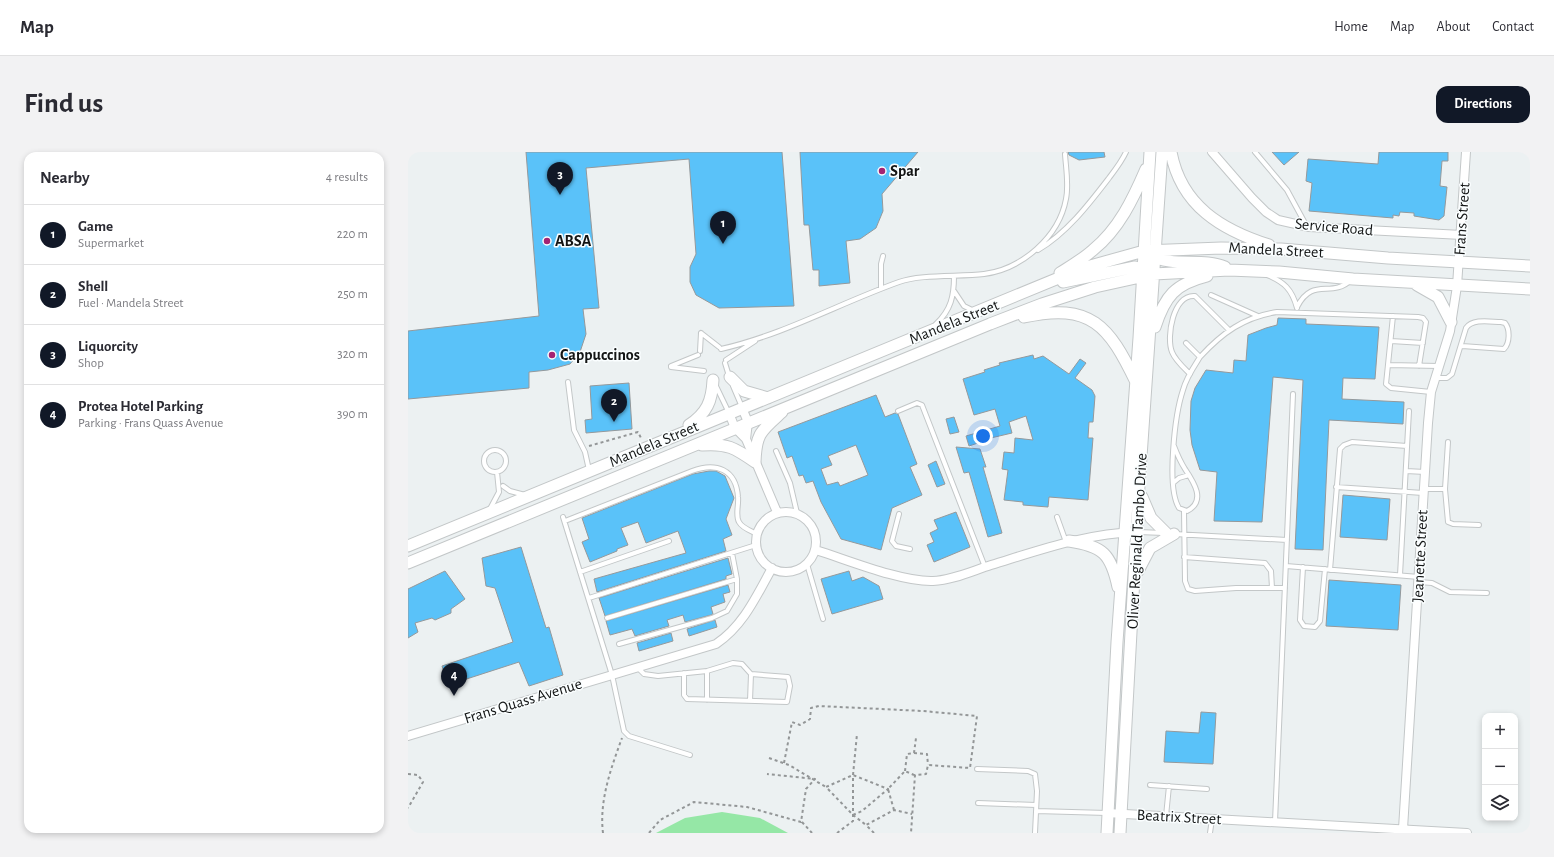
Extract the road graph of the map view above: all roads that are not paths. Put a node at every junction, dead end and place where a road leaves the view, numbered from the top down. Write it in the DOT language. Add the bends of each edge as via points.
graph roads {
  1 [pos="1126,152"];
  2 [pos="1162,152"];
  3 [pos="1172,152"];
  4 [pos="1212,152"];
  5 [pos="1255,152"];
  6 [pos="1466,152"];
  7 [pos="1065,154"];
  8 [pos="1150,157"];
  9 [pos="1307,227"];
  10 [pos="1462,235"];
  11 [pos="1281,249"];
  12 [pos="1144,251"];
  13 [pos="1032,253"];
  14 [pos="1156,254"];
  15 [pos="883,256"];
  16 [pos="1459,262"];
  17 [pos="1530,266"];
  18 [pos="1229,270"];
  19 [pos="1255,271"];
  20 [pos="1142,272"];
  21 [pos="1154,274"];
  22 [pos="954,276"];
  23 [pos="1353,279"];
  24 [pos="1410,282"];
  25 [pos="1457,286"];
  26 [pos="881,288"];
  27 [pos="1036,288"];
  28 [pos="1530,289"];
  29 [pos="954,290"];
  30 [pos="1211,295"];
  31 [pos="1297,310"];
  32 [pos="980,312"];
  33 [pos="1258,316"];
  34 [pos="1393,316"];
  35 [pos="1451,322"];
  36 [pos="990,324"];
  37 [pos="1229,330"];
  38 [pos="926,334"];
  39 [pos="760,338"];
  40 [pos="1391,341"];
  41 [pos="1186,343"];
  42 [pos="1423,343"];
  43 [pos="1150,346"];
  44 [pos="1462,346"];
  45 [pos="1200,357"];
  46 [pos="1388,365"];
  47 [pos="1419,366"];
  48 [pos="1439,366"];
  49 [pos="704,371"];
  50 [pos="1190,374"];
  51 [pos="730,377"];
  52 [pos="713,378"];
  53 [pos="1435,378"];
  54 [pos="568,382"];
  55 [pos="1136,383"];
  56 [pos="1431,392"];
  57 [pos="1293,394"];
  58 [pos="768,398"];
  59 [pos="787,407"];
  60 [pos="742,408"];
  61 [pos="898,411"];
  62 [pos="1409,411"];
  63 [pos="729,413"];
  64 [pos="748,422"];
  65 [pos="735,428"];
  66 [pos="672,436"];
  67 [pos="746,439"];
  68 [pos="1448,442"];
  69 [pos="692,446"];
  70 [pos="1174,446"];
  71 [pos="1407,446"];
  72 [pos="776,451"];
  73 [pos="755,462"];
  74 [pos="589,471"];
  75 [pos="497,472"];
  76 [pos="1406,472"];
  77 [pos="1425,472"];
  78 [pos="1189,475"];
  79 [pos="1172,483"];
  80 [pos="503,486"];
  81 [pos="1139,486"];
  82 [pos="1336,487"];
  83 [pos="1445,489"];
  84 [pos="1423,491"];
  85 [pos="1404,492"];
  86 [pos="529,495"];
  87 [pos="1184,511"];
  88 [pos="487,512"];
  89 [pos="777,512"];
  90 [pos="797,513"];
  91 [pos="899,514"];
  92 [pos="1057,517"];
  93 [pos="1479,525"];
  94 [pos="1125,532"];
  95 [pos="1138,532"];
  96 [pos="757,534"];
  97 [pos="1175,534"];
  98 [pos="1287,540"];
  99 [pos="668,541"];
  100 [pos="1067,542"];
  101 [pos="756,545"];
  102 [pos="408,546"];
  103 [pos="910,549"];
  104 [pos="816,550"];
  105 [pos="732,553"];
  106 [pos="1184,557"];
  107 [pos="408,562"];
  108 [pos="806,564"];
  109 [pos="1286,566"];
  110 [pos="985,567"];
  111 [pos="1303,567"];
  112 [pos="772,568"];
  113 [pos="1325,569"];
  114 [pos="1330,570"];
  115 [pos="580,572"];
  116 [pos="1400,575"];
  117 [pos="1136,576"];
  118 [pos="737,580"];
  119 [pos="1419,580"];
  120 [pos="1272,588"];
  121 [pos="1285,588"];
  122 [pos="1487,593"];
  123 [pos="589,598"];
  124 [pos="1120,599"];
  125 [pos="607,618"];
  126 [pos="823,619"];
  127 [pos="619,644"];
  128 [pos="638,668"];
  129 [pos="707,671"];
  130 [pos="684,673"];
  131 [pos="751,674"];
  132 [pos="612,675"];
  133 [pos="707,700"];
  134 [pos="750,702"];
  135 [pos="408,736"];
  136 [pos="690,756"];
  137 [pos="977,769"];
  138 [pos="1150,785"];
  139 [pos="1169,786"];
  140 [pos="1207,789"];
  141 [pos="978,802"];
  142 [pos="1036,804"];
  143 [pos="1036,811"];
  144 [pos="1108,813"];
  145 [pos="1121,814"];
  146 [pos="1166,817"];
  147 [pos="1212,819"];
  148 [pos="1275,822"];
  149 [pos="1409,830"];
  150 [pos="1035,833"];
  151 [pos="1107,833"];
  152 [pos="1120,833"];
  153 [pos="1210,833"];
  154 [pos="1467,833"];
  1 -- 13 [label="lane" via="1070,225 1054,240"];
  2 -- 14 [label="main road, Oliver Reginald Tambo Drive"];
  3 -- 11 [label="main road" via="1182,183 1192,199 1209,216 1236,233"];
  4 -- 9 [label="street, Service Road" via="1266,212 1278,220"];
  5 -- 9 [label="lane" via="1287,190"];
  6 -- 10 [label="street, Frans Street"];
  7 -- 13 [label="lane" via="1067,189 1064,210 1053,230"];
  8 -- 12 [label="main road, Oliver Reginald Tambo Drive"];
  8 -- 27 [label="main road" via="1121,219 1103,241"];
  9 -- 10 [label="street, Service Road"];
  10 -- 16 [label="street, Frans Street"];
  11 -- 14 [label="main road, Mandela Street" via="1221,248"];
  11 -- 16 [label="main road, Mandela Street"];
  12 -- 14 [label="main road"];
  12 -- 20 [label="main road, Oliver Reginald Tambo Drive"];
  12 -- 27 [label="main road, Mandela Street" via="1097,263"];
  13 -- 22 [label="lane" via="999,270 985,274"];
  14 -- 18 [label="main road" via="1169,261 1216,264"];
  14 -- 21 [label="main road, Oliver Reginald Tambo Drive"];
  15 -- 26 [label="lane"];
  16 -- 17 [label="main road, Mandela Street"];
  16 -- 25 [label="street, Frans Street"];
  18 -- 19 [label="main road, Mandela Street"];
  18 -- 21 [label="main road, Mandela Street"];
  18 -- 43 [label="main road" via="1194,279 1174,290 1162,308"];
  19 -- 23 [label="main road, Mandela Street"];
  19 -- 31 [label="lane" via="1285,284 1291,292"];
  20 -- 21 [label="main road, Mandela Street"];
  20 -- 27 [label="main road" via="1135,267"];
  20 -- 36 [label="main road, Mandela Street" via="1042,304"];
  20 -- 55 [label="main road, Oliver Reginald Tambo Drive"];
  21 -- 43 [label="main road, Oliver Reginald Tambo Drive"];
  22 -- 26 [label="lane" via="903,280"];
  22 -- 29 [label="lane"];
  23 -- 24 [label="main road, Mandela Street"];
  23 -- 31 [label="lane" via="1342,288 1310,291 1303,296"];
  24 -- 25 [label="main road, Mandela Street"];
  24 -- 35 [label="main road" via="1438,297"];
  25 -- 28 [label="main road, Mandela Street"];
  25 -- 35 [label="street, Jeanette Street"];
  26 -- 39 [label="lane"];
  27 -- 32 [label="main road, Mandela Street"];
  29 -- 32 [label="lane" via="964,306"];
  29 -- 38 [label="lane" via="945,314"];
  30 -- 33 [label="lane"];
  31 -- 33 [label="lane"];
  31 -- 34 [label="lane"];
  32 -- 38 [label="main road, Mandela Street"];
  33 -- 37 [label="lane"];
  34 -- 40 [label="lane"];
  34 -- 42 [label="lane" via="1423,318 1426,322"];
  35 -- 48 [label="street, Jeanette Street"];
  36 -- 55 [label="main road" via="1054,312 1074,314 1092,320 1104,329 1117,345"];
  36 -- 59 [label="main road, Mandela Street"];
  37 -- 45 [label="lane"];
  37 -- 50 [label="lane" via="1195,296 1188,298 1176,309 1171,321 1171,350"];
  38 -- 58 [label="main road, Mandela Street"];
  39 -- 49 [label="lane" via="720,348 701,333 699,353 671,367"];
  39 -- 51 [label="lane" via="725,362"];
  40 -- 42 [label="lane"];
  40 -- 46 [label="lane"];
  41 -- 45 [label="lane"];
  42 -- 47 [label="lane"];
  43 -- 81 [label="main road, Oliver Reginald Tambo Drive"];
  44 -- 44 [label="lane" via="1504,349 1507,344 1508,326 1501,322 1472,322 1466,328"];
  44 -- 53 [label="lane" via="1451,376"];
  45 -- 50 [label="lane"];
  46 -- 47 [label="lane"];
  46 -- 56 [label="lane" via="1386,382 1389,386"];
  47 -- 48 [label="lane"];
  48 -- 53 [label="street, Jeanette Street"];
  50 -- 70 [label="lane" via="1180,399"];
  51 -- 58 [label="main road" via="744,391"];
  51 -- 60 [label="lane"];
  52 -- 63 [label="lane"];
  52 -- 66 [label="main road" via="712,394 706,411"];
  53 -- 56 [label="street, Jeanette Street"];
  54 -- 74 [label="lane" via="574,430 583,448"];
  55 -- 94 [label="main road, Oliver Reginald Tambo Drive"];
  56 -- 77 [label="street, Jeanette Street"];
  57 -- 98 [label="lane"];
  58 -- 60 [label="main road, Mandela Street"];
  59 -- 64 [label="main road, Mandela Street"];
  59 -- 73 [label="main road" via="759,435"];
  60 -- 63 [label="main road, Mandela Street"];
  60 -- 64 [label="street"];
  61 -- 110 [label="lane" via="916,403 922,405"];
  62 -- 71 [label="lane"];
  63 -- 65 [label="street"];
  63 -- 66 [label="main road, Mandela Street"];
  64 -- 65 [label="main road, Mandela Street"];
  64 -- 67 [label="street"];
  65 -- 67 [label="street"];
  65 -- 69 [label="main road, Mandela Street"];
  66 -- 74 [label="main road, Mandela Street"];
  67 -- 73 [label="street"];
  68 -- 83 [label="lane"];
  69 -- 73 [label="main road" via="726,445"];
  69 -- 107 [label="main road, Mandela Street"];
  70 -- 78 [label="lane"];
  70 -- 79 [label="lane"];
  71 -- 76 [label="lane"];
  71 -- 82 [label="lane" via="1352,442 1344,444 1338,457"];
  72 -- 90 [label="lane" via="790,483"];
  73 -- 89 [label="street"];
  74 -- 86 [label="main road, Mandela Street"];
  75 -- 75 [label="lane" via="489,470 485,464 485,457 494,450 502,452 506,458 504,469"];
  75 -- 88 [label="lane" via="498,496"];
  76 -- 77 [label="lane"];
  76 -- 85 [label="lane"];
  77 -- 84 [label="street, Jeanette Street"];
  78 -- 79 [label="lane" via="1182,476"];
  78 -- 87 [label="lane" via="1197,488 1196,501 1192,507"];
  79 -- 87 [label="lane" via="1177,505"];
  80 -- 86 [label="lane" via="518,494"];
  81 -- 95 [label="main road, Oliver Reginald Tambo Drive"];
  81 -- 97 [label="main road" via="1151,518"];
  82 -- 85 [label="lane"];
  82 -- 114 [label="lane"];
  83 -- 84 [label="lane"];
  83 -- 93 [label="lane" via="1448,522"];
  84 -- 85 [label="lane"];
  84 -- 119 [label="street, Jeanette Street"];
  85 -- 116 [label="lane"];
  86 -- 88 [label="main road, Mandela Street"];
  87 -- 97 [label="lane"];
  88 -- 102 [label="main road, Mandela Street"];
  89 -- 90 [label="street"];
  89 -- 96 [label="street" via="762,522"];
  90 -- 104 [label="street" via="806,517 816,532"];
  91 -- 103 [label="lane" via="892,541 896,546"];
  92 -- 100 [label="lane"];
  94 -- 95 [label="street"];
  94 -- 100 [label="street"];
  94 -- 124 [label="main road, Oliver Reginald Tambo Drive"];
  95 -- 97 [label="lane"];
  95 -- 117 [label="main road, Oliver Reginald Tambo Drive"];
  96 -- 101 [label="street"];
  96 -- 115 [label="lane" via="739,522 739,498 732,478 721,469 711,466 564,519"];
  97 -- 98 [label="lane"];
  97 -- 106 [label="lane"];
  97 -- 117 [label="main road" via="1150,548"];
  98 -- 109 [label="lane"];
  99 -- 115 [label="lane"];
  100 -- 110 [label="street"];
  100 -- 124 [label="main road" via="1092,546 1106,555 1115,572"];
  101 -- 105 [label="lane"];
  101 -- 112 [label="street" via="761,558"];
  104 -- 108 [label="street"];
  104 -- 110 [label="street" via="921,580 942,580"];
  105 -- 118 [label="lane"];
  105 -- 123 [label="lane"];
  106 -- 120 [label="lane" via="1265,563 1271,571"];
  106 -- 120 [label="lane" via="1186,586 1191,591"];
  108 -- 112 [label="street" via="793,571 782,572"];
  108 -- 126 [label="lane"];
  109 -- 111 [label="lane"];
  109 -- 121 [label="lane"];
  111 -- 113 [label="lane"];
  111 -- 113 [label="lane" via="1300,620 1304,626 1310,628 1315,627 1320,621"];
  112 -- 128 [label="street, Frans Quass Avenue" via="742,621 723,639 707,647"];
  113 -- 114 [label="lane"];
  114 -- 116 [label="lane"];
  115 -- 123 [label="lane"];
  116 -- 119 [label="lane"];
  117 -- 145 [label="main road, Oliver Reginald Tambo Drive"];
  118 -- 125 [label="lane"];
  118 -- 127 [label="lane" via="734,602 723,613"];
  119 -- 122 [label="lane" via="1450,592"];
  119 -- 149 [label="street, Jeanette Street"];
  120 -- 121 [label="lane"];
  121 -- 148 [label="lane"];
  123 -- 132 [label="lane"];
  124 -- 144 [label="main road, Oliver Reginald Tambo Drive"];
  128 -- 130 [label="lane" via="650,676"];
  128 -- 132 [label="street, Frans Quass Avenue"];
  129 -- 130 [label="lane"];
  129 -- 131 [label="lane" via="737,662 746,666"];
  129 -- 133 [label="lane"];
  130 -- 133 [label="lane" via="685,697"];
  131 -- 134 [label="lane"];
  131 -- 134 [label="lane" via="787,676 790,679 790,686 786,703"];
  132 -- 135 [label="street, Frans Quass Avenue"];
  132 -- 136 [label="lane" via="624,731 629,736"];
  133 -- 134 [label="lane"];
  137 -- 142 [label="lane" via="1032,772 1036,778"];
  138 -- 139 [label="lane"];
  139 -- 140 [label="lane"];
  139 -- 146 [label="lane"];
  141 -- 142 [label="lane"];
  142 -- 143 [label="lane"];
  143 -- 144 [label="lane"];
  143 -- 150 [label="lane"];
  144 -- 145 [label="street, Beatrix Street"];
  144 -- 151 [label="main road, Oliver Reginald Tambo Drive"];
  145 -- 146 [label="street, Beatrix Street"];
  145 -- 152 [label="main road, Oliver Reginald Tambo Drive"];
  146 -- 147 [label="street, Beatrix Street"];
  147 -- 148 [label="street, Beatrix Street"];
  147 -- 153 [label="lane"];
  148 -- 149 [label="street, Beatrix Street"];
  149 -- 154 [label="street, Beatrix Street"];
}
